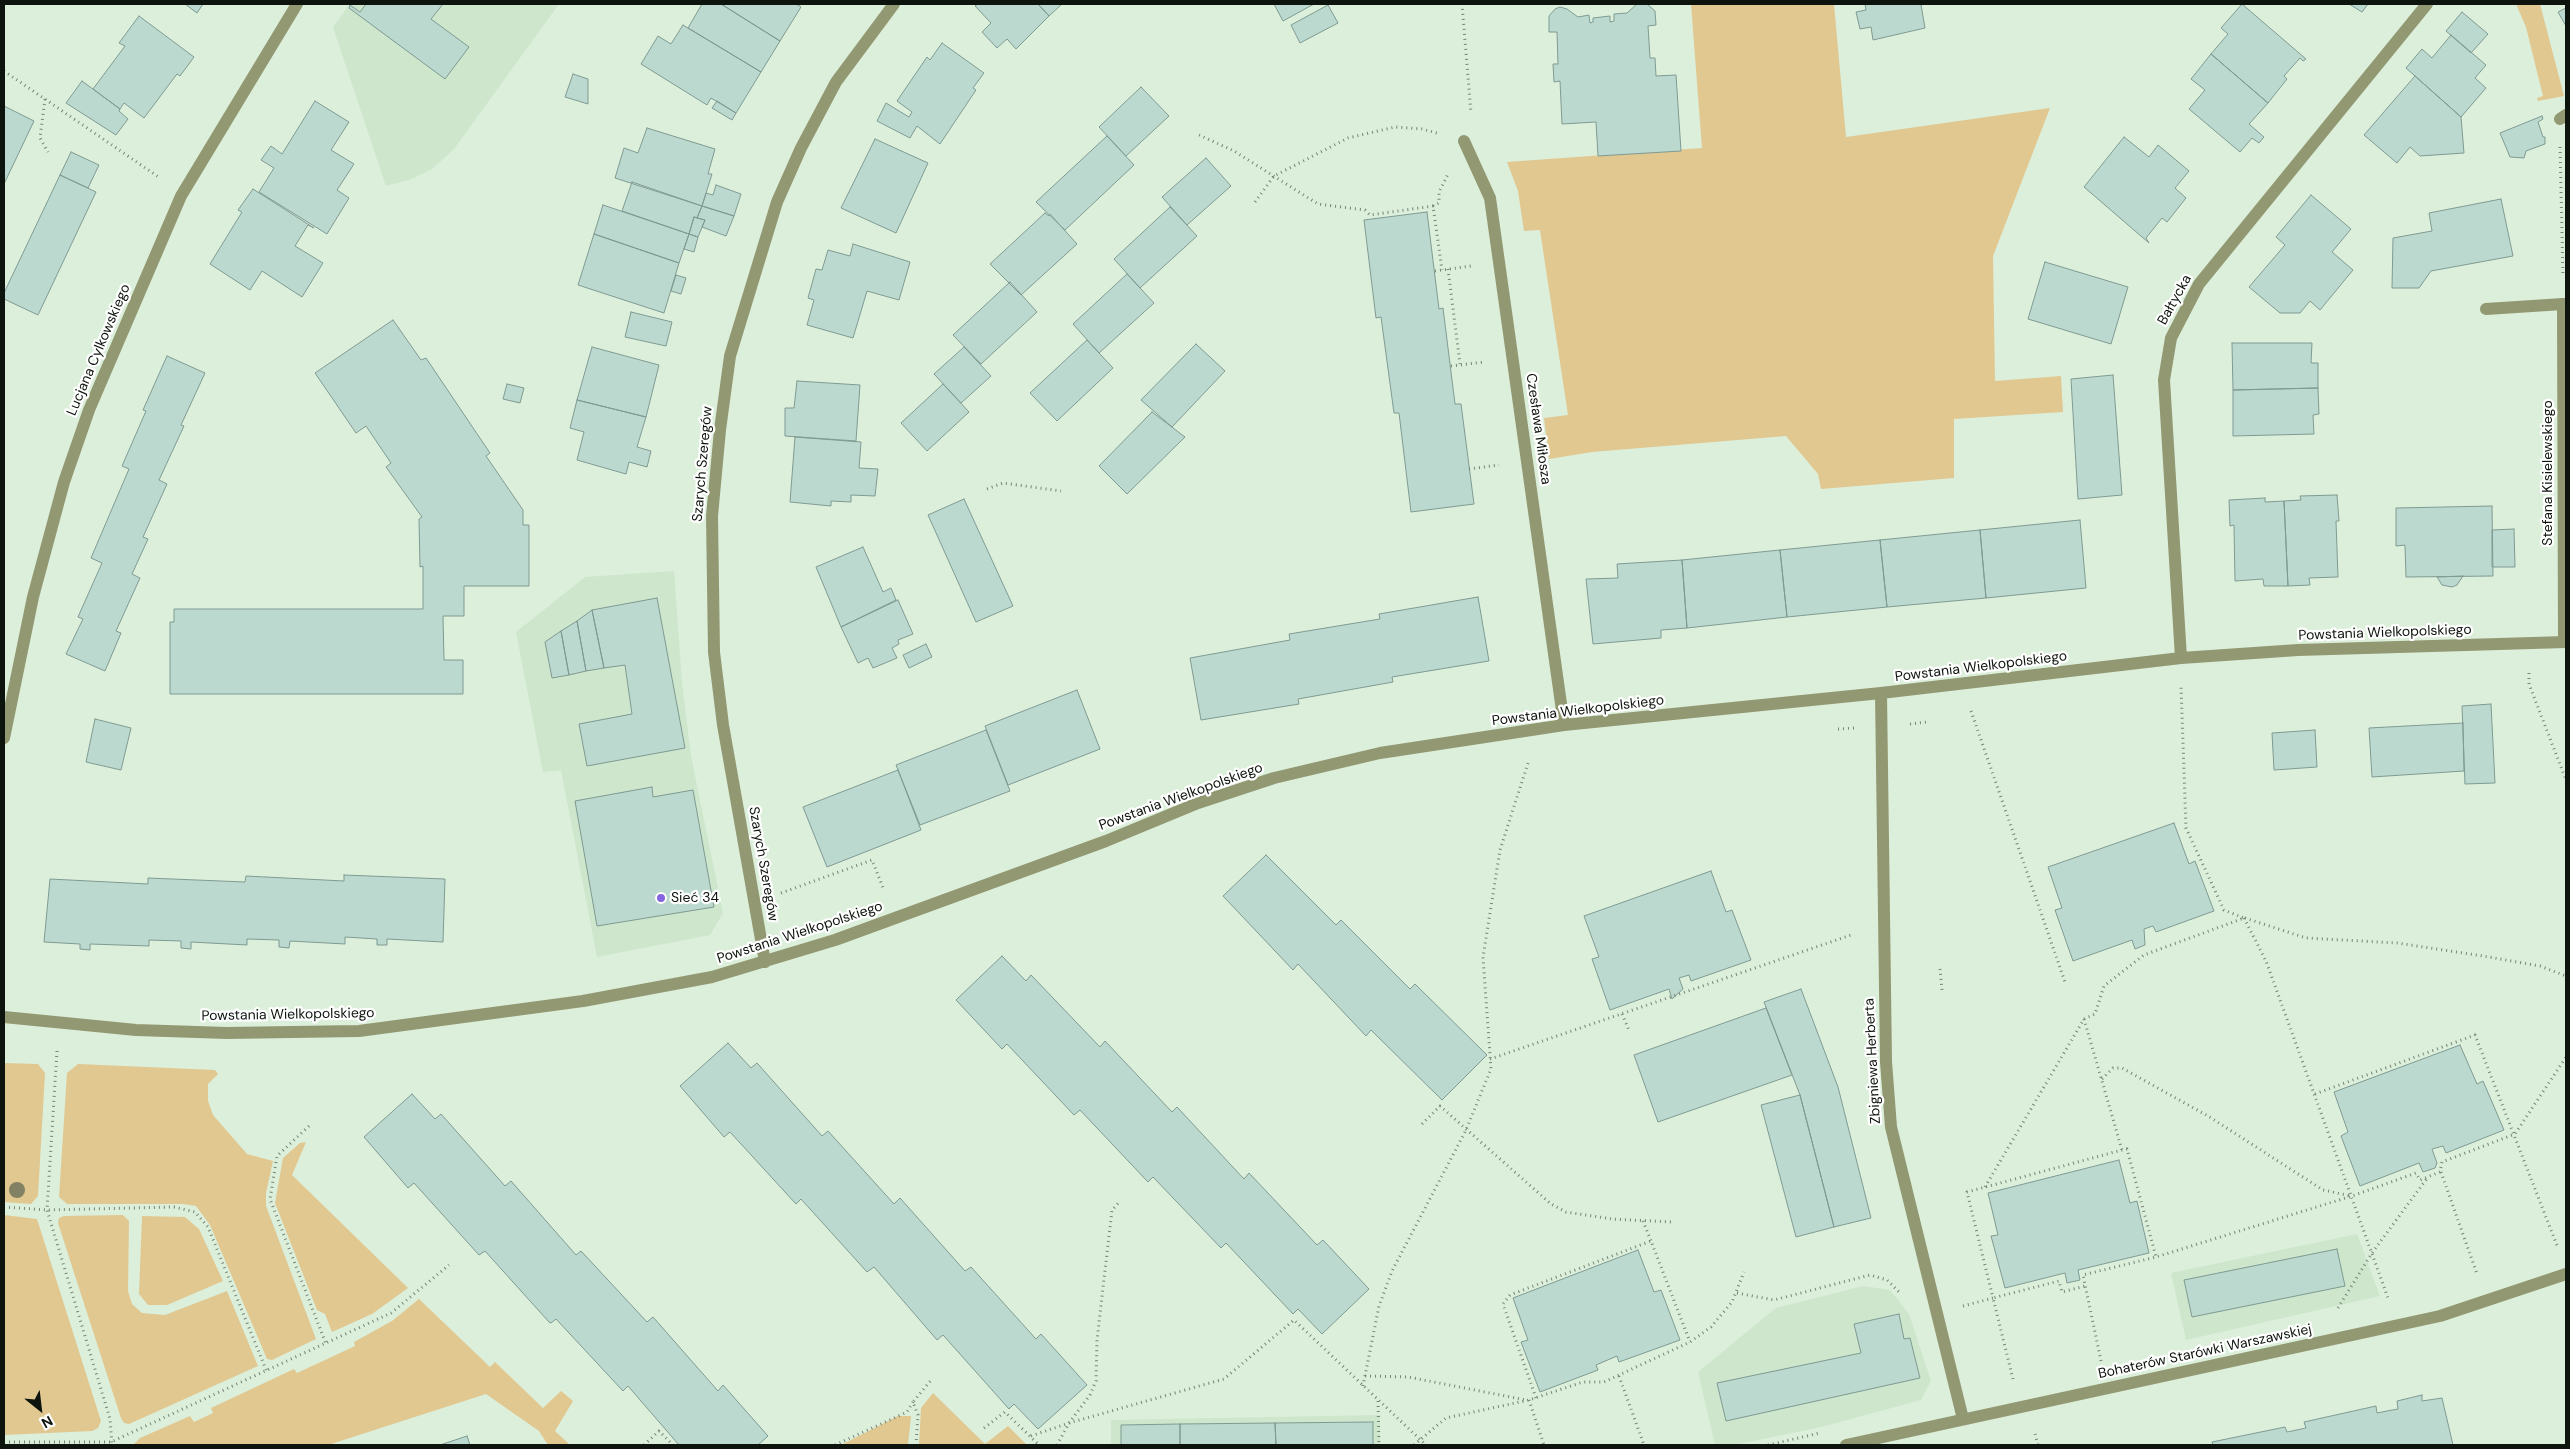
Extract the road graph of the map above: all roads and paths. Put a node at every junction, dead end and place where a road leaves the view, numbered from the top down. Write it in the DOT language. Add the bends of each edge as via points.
graph roads {
  1 [pos="297,4"];
  2 [pos="894,4"];
  3 [pos="1462,4"];
  4 [pos="2427,4"];
  5 [pos="4,71"];
  6 [pos="45,99"];
  7 [pos="1471,113"];
  8 [pos="2563,117"];
  9 [pos="1199,135"];
  10 [pos="1464,142"];
  11 [pos="48,152"];
  12 [pos="1274,176"];
  13 [pos="160,178"];
  14 [pos="1439,192"];
  15 [pos="1255,202"];
  16 [pos="1433,206"];
  17 [pos="1477,265"];
  18 [pos="1442,270"];
  19 [pos="1448,270"];
  20 [pos="1435,271"];
  21 [pos="2565,304"];
  22 [pos="2486,309"];
  23 [pos="1490,361"];
  24 [pos="1460,364"];
  25 [pos="1451,366"];
  26 [pos="1506,464"];
  27 [pos="1469,469"];
  28 [pos="987,489"];
  29 [pos="1061,491"];
  30 [pos="2565,642"];
  31 [pos="2181,658"];
  32 [pos="2529,670"];
  33 [pos="1881,693"];
  34 [pos="2182,700"];
  35 [pos="1970,709"];
  36 [pos="1564,726"];
  37 [pos="4,738"];
  38 [pos="1530,758"];
  39 [pos="2566,780"];
  40 [pos="884,890"];
  41 [pos="781,892"];
  42 [pos="2244,918"];
  43 [pos="1844,938"];
  44 [pos="765,962"];
  45 [pos="1940,969"];
  46 [pos="2566,976"];
  47 [pos="2065,982"];
  48 [pos="1942,990"];
  49 [pos="1622,1014"];
  50 [pos="4,1017"];
  51 [pos="2084,1019"];
  52 [pos="1629,1030"];
  53 [pos="57,1050"];
  54 [pos="2566,1057"];
  55 [pos="1490,1059"];
  56 [pos="2102,1079"];
  57 [pos="2315,1094"];
  58 [pos="1422,1124"];
  59 [pos="309,1126"];
  60 [pos="1466,1130"];
  61 [pos="2515,1134"];
  62 [pos="2122,1150"];
  63 [pos="2440,1172"];
  64 [pos="2429,1176"];
  65 [pos="1985,1187"];
  66 [pos="2352,1196"];
  67 [pos="1120,1201"];
  68 [pos="4,1207"];
  69 [pos="46,1210"];
  70 [pos="1643,1221"];
  71 [pos="1673,1222"];
  72 [pos="1651,1241"];
  73 [pos="2372,1253"];
  74 [pos="2560,1253"];
  75 [pos="2156,1257"];
  76 [pos="449,1265"];
  77 [pos="2475,1268"];
  78 [pos="1744,1272"];
  79 [pos="2566,1274"];
  80 [pos="2085,1286"];
  81 [pos="1737,1293"];
  82 [pos="1993,1298"];
  83 [pos="2391,1307"];
  84 [pos="2334,1313"];
  85 [pos="1937,1314"];
  86 [pos="1690,1342"];
  87 [pos="326,1344"];
  88 [pos="2102,1363"];
  89 [pos="267,1372"];
  90 [pos="1365,1376"];
  91 [pos="1619,1376"];
  92 [pos="932,1379"];
  93 [pos="2013,1380"];
  94 [pos="1363,1386"];
  95 [pos="1536,1398"];
  96 [pos="1378,1400"];
  97 [pos="1529,1400"];
  98 [pos="913,1402"];
  99 [pos="1963,1419"];
  100 [pos="1069,1422"];
  101 [pos="984,1428"];
  102 [pos="1031,1436"];
  103 [pos="1421,1440"];
  104 [pos="4,1442"];
  105 [pos="112,1444"];
  106 [pos="644,1445"];
  107 [pos="673,1445"];
  108 [pos="835,1445"];
  109 [pos="916,1445"];
  110 [pos="1040,1445"];
  111 [pos="1057,1445"];
  112 [pos="1379,1445"];
  113 [pos="1414,1445"];
  114 [pos="1426,1445"];
  115 [pos="1544,1445"];
  116 [pos="1644,1445"];
  117 [pos="1846,1445"];
  1 -- 37 [label="street, Lucjana Cylkowskiego" via="181,196 89,410 64,482 36,588"];
  2 -- 44 [label="street, Szarych Szeregów" via="836,82 777,202 730,356 720,430 712,516 714,652 723,725"];
  3 -- 7 [label="path"];
  4 -- 31 [label="street, Bałtycka" via="2198,284 2171,338 2164,380"];
  5 -- 6 [label="path"];
  6 -- 11 [label="path" via="40,138"];
  6 -- 13 [label="path"];
  8 -- 21 [label="path"];
  9 -- 12 [label="path" via="1234,151"];
  10 -- 12 [label="path" via="1422,128 1395,127 1348,138"];
  10 -- 36 [label="street, Czesława Miłosza" via="1490,198"];
  12 -- 15 [label="path"];
  12 -- 16 [label="path" via="1318,204 1365,210 1370,215"];
  14 -- 16 [label="path" via="1439,204"];
  16 -- 18 [label="path"];
  17 -- 19 [label="path"];
  18 -- 19 [label="path"];
  18 -- 20 [label="path"];
  19 -- 24 [label="path"];
  21 -- 22 [label="street"];
  21 -- 30 [label="street, Stefana Kisielewskiego"];
  23 -- 24 [label="path"];
  24 -- 25 [label="path"];
  26 -- 27 [label="path"];
  28 -- 29 [label="path" via="1003,483"];
  30 -- 31 [label="street, Powstania Wielkopolskiego" via="2298,650"];
  31 -- 33 [label="street, Powstania Wielkopolskiego"];
  32 -- 39 [label="path" via="2529,684"];
  33 -- 36 [label="street, Powstania Wielkopolskiego"];
  33 -- 85 [label="street, Zbigniewa Herberta" via="1886,1062 1890,1118"];
  34 -- 42 [label="path" via="2186,828 2224,910"];
  35 -- 47 [label="path"];
  36 -- 44 [label="street, Powstania Wielkopolskiego" via="1380,753 1274,778 1198,803 1106,841 835,940"];
  38 -- 55 [label="path" via="1500,850 1483,957"];
  40 -- 41 [label="path" via="872,860"];
  42 -- 46 [label="path" via="2306,938 2397,943 2540,966"];
  42 -- 51 [label="path" via="2144,955 2104,986 2095,1014"];
  42 -- 57 [label="path" via="2266,961"];
  43 -- 49 [label="path"];
  44 -- 50 [label="street, Powstania Wielkopolskiego" via="712,977 583,1001 359,1031 227,1033 136,1030"];
  45 -- 48 [label="path"];
  49 -- 52 [label="path"];
  49 -- 55 [label="path"];
  51 -- 56 [label="path"];
  51 -- 65 [label="path"];
  53 -- 69 [label="path"];
  54 -- 61 [label="path"];
  55 -- 60 [label="path" via="1491,1069"];
  56 -- 62 [label="path"];
  56 -- 66 [label="path" via="2113,1068 2122,1068 2208,1116 2323,1190"];
  57 -- 61 [label="path" via="2475,1035"];
  57 -- 66 [label="path"];
  58 -- 60 [label="path" via="1440,1106"];
  59 -- 87 [label="path" via="277,1156 270,1199"];
  60 -- 70 [label="path" via="1551,1204 1566,1212"];
  60 -- 90 [label="path" via="1392,1271 1379,1306"];
  61 -- 63 [label="path" via="2442,1162"];
  61 -- 74 [label="path"];
  62 -- 65 [label="path"];
  62 -- 75 [label="path" via="2127,1149"];
  63 -- 64 [label="path"];
  63 -- 77 [label="path"];
  64 -- 66 [label="path" via="2420,1180 2416,1173"];
  64 -- 73 [label="path"];
  65 -- 82 [label="path" via="1967,1192"];
  66 -- 73 [label="path"];
  66 -- 75 [label="path"];
  67 -- 100 [label="path" via="1112,1210 1096,1349 1096,1382"];
  68 -- 69 [label="path"];
  69 -- 89 [label="path" via="174,1207 195,1212 208,1227"];
  69 -- 105 [label="path" via="110,1420"];
  70 -- 71 [label="path"];
  70 -- 72 [label="path"];
  72 -- 86 [label="path"];
  72 -- 95 [label="path" via="1510,1296 1503,1304"];
  73 -- 83 [label="path"];
  73 -- 84 [label="path"];
  75 -- 80 [label="path" via="2084,1275"];
  76 -- 87 [label="path" via="391,1313"];
  78 -- 81 [label="path"];
  79 -- 99 [label="street, Bohaterów Starówki Warszawskiej" via="2440,1316"];
  80 -- 82 [label="path" via="2062,1292 2059,1281"];
  80 -- 88 [label="path"];
  81 -- 85 [label="path" via="1774,1300 1870,1275 1887,1280 1915,1306 1922,1318"];
  81 -- 86 [label="path" via="1711,1327"];
  82 -- 85 [label="path"];
  82 -- 93 [label="path"];
  85 -- 99 [label="street, Zbigniewa Herberta"];
  86 -- 91 [label="path"];
  87 -- 89 [label="path"];
  89 -- 105 [label="path"];
  90 -- 94 [label="path"];
  90 -- 97 [label="path" via="1408,1376"];
  91 -- 95 [label="path" via="1604,1382 1583,1382"];
  91 -- 116 [label="path"];
  92 -- 98 [label="path"];
  94 -- 96 [label="path"];
  94 -- 100 [label="path" via="1294,1320 1224,1379"];
  95 -- 97 [label="path"];
  96 -- 103 [label="path"];
  96 -- 112 [label="path"];
  97 -- 103 [label="path" via="1446,1418"];
  97 -- 115 [label="path"];
  98 -- 108 [label="path" via="907,1412"];
  98 -- 109 [label="path" via="918,1415"];
  99 -- 117 [label="street, Bohaterów Starówki Warszawskiej"];
  100 -- 102 [label="path"];
  100 -- 111 [label="path"];
  101 -- 102 [label="path" via="1005,1412"];
  102 -- 110 [label="path"];
  103 -- 113 [label="path"];
  103 -- 114 [label="path"];
  104 -- 105 [label="path"];
  106 -- 107 [label="path" via="659,1431"];
}
